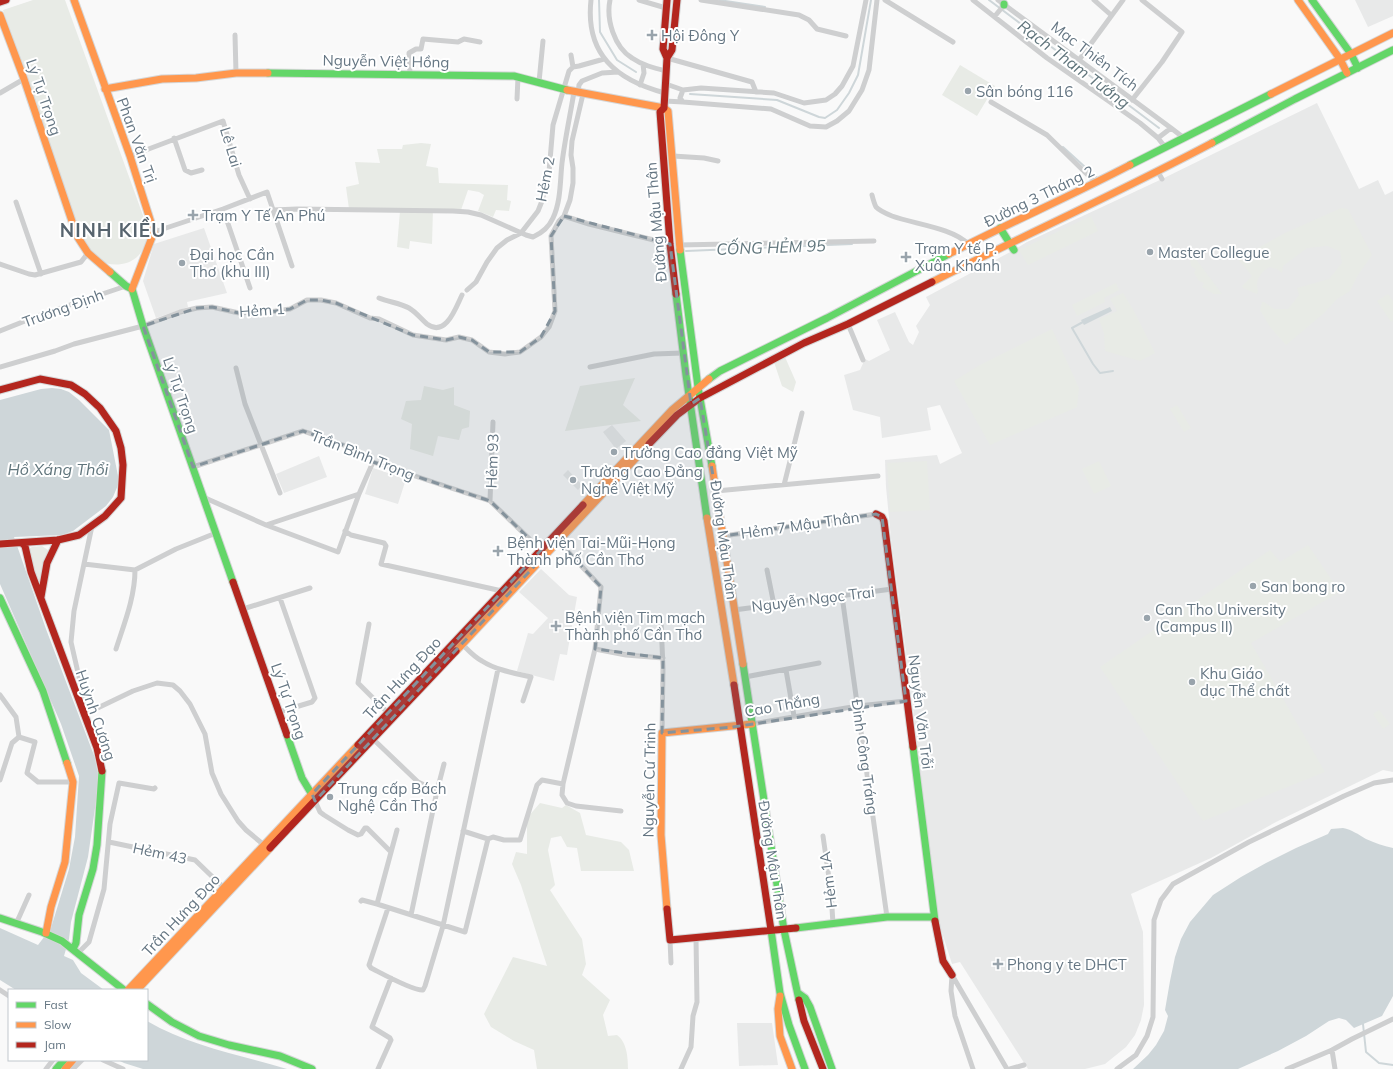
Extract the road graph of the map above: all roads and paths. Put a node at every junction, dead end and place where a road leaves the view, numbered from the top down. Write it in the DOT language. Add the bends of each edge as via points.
graph roads {
  1 [pos="6,0"];
  2 [pos="74,0"];
  3 [pos="591,0"];
  4 [pos="610,0"];
  5 [pos="638,0"];
  6 [pos="677,0"];
  7 [pos="701,0"];
  8 [pos="866,0"];
  9 [pos="877,0"];
  10 [pos="884,0"];
  11 [pos="973,0"];
  12 [pos="1094,0"];
  13 [pos="1123,0"];
  14 [pos="1142,0"];
  15 [pos="1298,0"];
  16 [pos="1312,0"];
  17 [pos="0,2"];
  18 [pos="1002,3"];
  19 [pos="667,4"];
  20 [pos="0,15"];
  21 [pos="1111,15"];
  22 [pos="995,16"];
  23 [pos="1393,33"];
  24 [pos="235,35"];
  25 [pos="846,36"];
  26 [pos="543,41"];
  27 [pos="480,42"];
  28 [pos="953,42"];
  29 [pos="1393,50"];
  30 [pos="1350,54"];
  31 [pos="571,55"];
  32 [pos="667,58"];
  33 [pos="604,59"];
  34 [pos="1340,59"];
  35 [pos="1079,60"];
  36 [pos="643,64"];
  37 [pos="572,67"];
  38 [pos="1358,68"];
  39 [pos="666,71"];
  40 [pos="618,72"];
  41 [pos="236,73"];
  42 [pos="1347,73"];
  43 [pos="410,74"];
  44 [pos="518,77"];
  45 [pos="24,79"];
  46 [pos="539,82"];
  47 [pos="640,84"];
  48 [pos="666,84"];
  49 [pos="105,89"];
  50 [pos="563,89"];
  51 [pos="683,90"];
  52 [pos="756,92"];
  53 [pos="0,93"];
  54 [pos="578,93"];
  55 [pos="665,93"];
  56 [pos="517,99"];
  57 [pos="1132,100"];
  58 [pos="683,102"];
  59 [pos="991,102"];
  60 [pos="666,107"];
  61 [pos="1171,128"];
  62 [pos="174,138"];
  63 [pos="1158,138"];
  64 [pos="1184,138"];
  65 [pos="1165,147"];
  66 [pos="130,156"];
  67 [pos="673,156"];
  68 [pos="718,161"];
  69 [pos="202,170"];
  70 [pos="1158,172"];
  71 [pos="1162,179"];
  72 [pos="1096,183"];
  73 [pos="872,195"];
  74 [pos="250,199"];
  75 [pos="16,202"];
  76 [pos="223,209"];
  77 [pos="273,210"];
  78 [pos="564,216"];
  79 [pos="1000,228"];
  80 [pos="154,232"];
  81 [pos="521,233"];
  82 [pos="874,241"];
  83 [pos="1010,242"];
  84 [pos="670,244"];
  85 [pos="968,244"];
  86 [pos="679,245"];
  87 [pos="1014,250"];
  88 [pos="88,253"];
  89 [pos="0,264"];
  90 [pos="292,266"];
  91 [pos="41,274"];
  92 [pos="129,287"];
  93 [pos="250,288"];
  94 [pos="468,290"];
  95 [pos="462,295"];
  96 [pos="379,298"];
  97 [pos="848,324"];
  98 [pos="143,326"];
  99 [pos="0,331"];
  100 [pos="683,353"];
  101 [pos="863,360"];
  102 [pos="0,367"];
  103 [pos="590,367"];
  104 [pos="236,368"];
  105 [pos="698,387"];
  106 [pos="0,390"];
  107 [pos="689,395"];
  108 [pos="700,398"];
  109 [pos="691,404"];
  110 [pos="802,413"];
  111 [pos="493,422"];
  112 [pos="261,444"];
  113 [pos="373,462"];
  114 [pos="193,467"];
  115 [pos="878,476"];
  116 [pos="784,485"];
  117 [pos="716,491"];
  118 [pos="280,493"];
  119 [pos="359,494"];
  120 [pos="203,497"];
  121 [pos="490,501"];
  122 [pos="876,514"];
  123 [pos="266,525"];
  124 [pos="92,526"];
  125 [pos="345,531"];
  126 [pos="216,533"];
  127 [pos="723,536"];
  128 [pos="58,540"];
  129 [pos="558,541"];
  130 [pos="20,543"];
  131 [pos="0,544"];
  132 [pos="541,550"];
  133 [pos="84,564"];
  134 [pos="728,565"];
  135 [pos="714,566"];
  136 [pos="135,570"];
  137 [pos="767,570"];
  138 [pos="310,588"];
  139 [pos="892,589"];
  140 [pos="502,591"];
  141 [pos="842,596"];
  142 [pos="0,598"];
  143 [pos="280,598"];
  144 [pos="41,599"];
  145 [pos="774,605"];
  146 [pos="2,607"];
  147 [pos="243,609"];
  148 [pos="734,610"];
  149 [pos="660,621"];
  150 [pos="369,624"];
  151 [pos="462,644"];
  152 [pos="116,649"];
  153 [pos="595,649"];
  154 [pos="663,658"];
  155 [pos="819,663"];
  156 [pos="498,669"];
  157 [pos="786,670"];
  158 [pos="745,676"];
  159 [pos="0,695"];
  160 [pos="523,701"];
  161 [pos="906,701"];
  162 [pos="858,706"];
  163 [pos="279,712"];
  164 [pos="388,712"];
  165 [pos="83,715"];
  166 [pos="794,716"];
  167 [pos="752,724"];
  168 [pos="739,726"];
  169 [pos="662,733"];
  170 [pos="19,737"];
  171 [pos="373,739"];
  172 [pos="444,764"];
  173 [pos="0,780"];
  174 [pos="1393,780"];
  175 [pos="73,782"];
  176 [pos="563,784"];
  177 [pos="155,788"];
  178 [pos="438,791"];
  179 [pos="314,797"];
  180 [pos="621,811"];
  181 [pos="397,830"];
  182 [pos="463,831"];
  183 [pos="823,836"];
  184 [pos="488,839"];
  185 [pos="110,842"];
  186 [pos="264,845"];
  187 [pos="390,851"];
  188 [pos="226,890"];
  189 [pos="29,895"];
  190 [pos="361,901"];
  191 [pos="377,904"];
  192 [pos="388,908"];
  193 [pos="412,915"];
  194 [pos="887,917"];
  195 [pos="934,917"];
  196 [pos="0,918"];
  197 [pos="16,924"];
  198 [pos="833,924"];
  199 [pos="443,926"];
  200 [pos="784,930"];
  201 [pos="770,931"];
  202 [pos="46,933"];
  203 [pos="696,938"];
  204 [pos="670,940"];
  205 [pos="75,952"];
  206 [pos="671,963"];
  207 [pos="952,975"];
  208 [pos="391,978"];
  209 [pos="123,989"];
  210 [pos="129,989"];
  211 [pos="139,989"];
  212 [pos="780,993"];
  213 [pos="798,993"];
  214 [pos="148,1005"];
  215 [pos="1390,1020"];
  216 [pos="1332,1050"];
  217 [pos="52,1061"];
  218 [pos="63,1061"];
  219 [pos="72,1061"];
  220 [pos="81,1061"];
  221 [pos="105,1061"];
  222 [pos="1024,1065"];
  223 [pos="46,1069"];
  224 [pos="56,1069"];
  225 [pos="65,1069"];
  226 [pos="73,1069"];
  227 [pos="123,1069"];
  228 [pos="312,1069"];
  229 [pos="378,1069"];
  230 [pos="681,1069"];
  231 [pos="792,1069"];
  232 [pos="806,1069"];
  233 [pos="823,1069"];
  234 [pos="832,1069"];
  235 [pos="973,1069"];
  236 [pos="1007,1069"];
  237 [pos="1010,1069"];
  238 [pos="1117,1069"];
  239 [pos="1287,1069"];
  240 [pos="1335,1069"];
  1 -- 17 [label="main road"];
  2 -- 49 [label="main road, Phan Văn Trị"];
  3 -- 33 [label="street" via="592,28"];
  4 -- 36 [label="street" via="609,18 618,42 630,57"];
  5 -- 19 [label="street"];
  6 -- 32 [label="main road, Đường Mậu Thân" via="672,50"];
  7 -- 25 [label="street" via="799,15 809,20 817,29"];
  8 -- 52 [label="street" via="852,66 835,94 826,100 804,103 774,93"];
  9 -- 58 [label="street" via="869,70 862,90 849,111 826,127 810,126 772,109"];
  10 -- 28 [label="street"];
  11 -- 22 [label="street, Mạc Thiên Tích"];
  12 -- 21 [label="street"];
  13 -- 21 [label="street"];
  14 -- 57 [label="street" via="1182,32"];
  15 -- 34 [label="main road"];
  16 -- 30 [label="main road"];
  18 -- 22 [label="street, Mạc Thiên Tích"];
  18 -- 35 [label="street, Mạc Thiên Tích"];
  19 -- 32 [label="main road, Đường Mậu Thân" via="663,48"];
  20 -- 45 [label="main road, Lý Tự Trọng"];
  21 -- 35 [label="street"];
  22 -- 63 [label="street, Mạc Thiên Tích" via="1047,58"];
  23 -- 30 [label="main road, Đường 3 Tháng 2"];
  24 -- 41 [label="street"];
  26 -- 46 [label="street"];
  27 -- 43 [label="street" via="464,39 458,42 423,39 421,49 409,53"];
  29 -- 38 [label="main road, Đường 3 Tháng 2"];
  30 -- 34 [label="main road, Đường 3 Tháng 2"];
  30 -- 38 [label="main road"];
  31 -- 37 [label="street"];
  32 -- 39 [label="main road, Đường Mậu Thân"];
  32 -- 52 [label="street" via="752,82"];
  33 -- 37 [label="street"];
  33 -- 40 [label="street"];
  34 -- 42 [label="main road"];
  34 -- 64 [label="main road, Đường 3 Tháng 2"];
  35 -- 57 [label="street, Mạc Thiên Tích"];
  36 -- 39 [label="street"];
  36 -- 47 [label="street" via="644,73"];
  37 -- 50 [label="street, Hẻm 2"];
  38 -- 42 [label="main road, Đường 3 Tháng 2"];
  39 -- 48 [label="main road, Đường Mậu Thân"];
  40 -- 47 [label="street"];
  40 -- 54 [label="street" via="602,72 582,82"];
  41 -- 43 [label="main road, Nguyễn Việt Hồng"];
  41 -- 49 [label="main road, Nguyễn Việt Hồng" via="162,79"];
  42 -- 70 [label="main road, Đường 3 Tháng 2"];
  43 -- 44 [label="main road, Nguyễn Việt Hồng"];
  44 -- 46 [label="main road, Nguyễn Việt Hồng"];
  44 -- 56 [label="street"];
  45 -- 53 [label="street"];
  45 -- 88 [label="main road, Lý Tự Trọng" via="77,236"];
  46 -- 50 [label="main road, Nguyễn Việt Hồng"];
  47 -- 55 [label="street"];
  48 -- 51 [label="street"];
  48 -- 55 [label="main road, Đường Mậu Thân"];
  49 -- 66 [label="main road, Phan Văn Trị"];
  50 -- 54 [label="main road, Nguyễn Việt Hồng"];
  50 -- 81 [label="street, Hẻm 2" via="553,125 549,172 542,201 538,212"];
  51 -- 52 [label="street" via="701,88"];
  51 -- 58 [label="street" via="680,98"];
  54 -- 60 [label="main road, Nguyễn Việt Hồng"];
  54 -- 78 [label="street, Hẻm 1" via="571,146 573,183"];
  54 -- 81 [label="street" via="565,143 560,193 554,217 538,235 530,237"];
  55 -- 60 [label="main road, Đường Mậu Thân"];
  57 -- 61 [label="street, Mạc Thiên Tích"];
  58 -- 60 [label="street"];
  59 -- 72 [label="street" via="1047,135"];
  60 -- 67 [label="main road, Đường Mậu Thân"];
  60 -- 84 [label="main road, Đường Mậu Thân" via="660,112"];
  61 -- 63 [label="street"];
  61 -- 64 [label="street, Mạc Thiên Tích"];
  62 -- 66 [label="street, Lê Lai"];
  62 -- 69 [label="street" via="186,170 191,173"];
  62 -- 74 [label="street, Lê Lai" via="223,120 239,176"];
  63 -- 65 [label="street, Mạc Thiên Tích"];
  64 -- 65 [label="main road, Đường 3 Tháng 2"];
  65 -- 72 [label="main road, Đường 3 Tháng 2"];
  66 -- 80 [label="main road, Phan Văn Trị"];
  67 -- 68 [label="street"];
  67 -- 86 [label="main road, Đường Mậu Thân"];
  70 -- 71 [label="street"];
  70 -- 83 [label="main road, Đường 3 Tháng 2"];
  72 -- 79 [label="main road, Đường 3 Tháng 2"];
  73 -- 85 [label="street" via="876,207 884,212 940,230 965,240"];
  74 -- 76 [label="street"];
  74 -- 77 [label="street" via="267,192"];
  75 -- 91 [label="street"];
  76 -- 80 [label="street"];
  76 -- 93 [label="street"];
  77 -- 81 [label="street" via="453,211 481,215"];
  77 -- 90 [label="street"];
  78 -- 84 [label="street"];
  78 -- 98 [label="street, Hẻm 1" via="551,236 555,311 549,327 541,337 520,352 489,352 472,340 460,337 446,340 413,335 379,319 321,300 306,300 290,309 269,312 239,313 212,307 197,308"];
  79 -- 83 [label="main road"];
  79 -- 85 [label="main road, Đường 3 Tháng 2"];
  80 -- 92 [label="main road"];
  81 -- 94 [label="street, Hẻm 2" via="498,248"];
  82 -- 86 [label="street"];
  83 -- 87 [label="main road"];
  83 -- 97 [label="main road, Đường 3 Tháng 2"];
  84 -- 86 [label="main road"];
  84 -- 100 [label="main road, Đường Mậu Thân"];
  85 -- 105 [label="main road, Đường 3 Tháng 2" via="720,371"];
  86 -- 105 [label="main road, Đường Mậu Thân"];
  88 -- 91 [label="street" via="81,262"];
  88 -- 92 [label="main road, Lý Tự Trọng"];
  89 -- 91 [label="street" via="29,274"];
  92 -- 98 [label="main road, Lý Tự Trọng"];
  92 -- 99 [label="street, Trương Định" via="42,314"];
  95 -- 96 [label="street" via="449,322 435,327 427,324 409,308"];
  97 -- 101 [label="street"];
  97 -- 108 [label="main road, Đường 3 Tháng 2" via="804,343"];
  98 -- 102 [label="street, Hẻm 1"];
  98 -- 114 [label="main road, Lý Tự Trọng"];
  100 -- 103 [label="street" via="654,354"];
  100 -- 107 [label="main road, Đường Mậu Thân"];
  104 -- 112 [label="street" via="245,404"];
  105 -- 107 [label="main road, Trần Hưng Đạo"];
  105 -- 108 [label="main road, Đường Mậu Thân"];
  106 -- 124 [label="main road" via="40,379 71,384 100,408 116,431 123,465 121,498"];
  107 -- 109 [label="main road, Đường Mậu Thân"];
  107 -- 132 [label="main road, Trần Hưng Đạo"];
  108 -- 109 [label="main road, Trần Hưng Đạo"];
  108 -- 117 [label="main road, Đường Mậu Thân"];
  109 -- 129 [label="main road, Trần Hưng Đạo" via="677,415"];
  109 -- 135 [label="main road, Đường Mậu Thân"];
  110 -- 116 [label="street"];
  111 -- 121 [label="street, Hẻm 93"];
  112 -- 113 [label="street, Trần Bình Trọng" via="303,431 346,446"];
  112 -- 114 [label="street, Trần Bình Trọng"];
  112 -- 118 [label="street"];
  113 -- 119 [label="street"];
  113 -- 121 [label="street, Trần Bình Trọng"];
  114 -- 120 [label="main road, Lý Tự Trọng"];
  115 -- 116 [label="street"];
  116 -- 117 [label="street"];
  117 -- 127 [label="main road, Đường Mậu Thân"];
  119 -- 123 [label="street"];
  119 -- 125 [label="street"];
  120 -- 123 [label="street"];
  120 -- 126 [label="main road, Lý Tự Trọng"];
  121 -- 132 [label="street, Trần Bình Trọng"];
  122 -- 127 [label="street, Hẻm 7 Mậu Thân"];
  122 -- 139 [label="main road, Nguyễn Văn Trỗi" via="882,516 884,521"];
  123 -- 125 [label="street" via="338,552"];
  124 -- 128 [label="main road" via="79,535"];
  124 -- 133 [label="street"];
  125 -- 140 [label="street" via="384,543 386,546 381,564"];
  126 -- 136 [label="street" via="176,549"];
  126 -- 147 [label="main road, Lý Tự Trọng"];
  127 -- 134 [label="main road, Đường Mậu Thân"];
  128 -- 130 [label="main road"];
  128 -- 144 [label="main road" via="47,563"];
  129 -- 151 [label="main road, Trần Hưng Đạo"];
  129 -- 153 [label="street" via="601,587"];
  130 -- 131 [label="main road"];
  130 -- 144 [label="main road, Huỳnh Cương" via="25,546"];
  132 -- 140 [label="main road, Trần Hưng Đạo"];
  133 -- 136 [label="street"];
  133 -- 165 [label="street" via="78,587 71,642 84,699"];
  134 -- 135 [label="main road"];
  134 -- 148 [label="main road, Đường Mậu Thân"];
  135 -- 168 [label="main road, Đường Mậu Thân"];
  136 -- 152 [label="street" via="133,592"];
  137 -- 145 [label="street"];
  138 -- 143 [label="street"];
  139 -- 141 [label="street, Nguyễn Ngọc Trai"];
  139 -- 161 [label="main road, Nguyễn Văn Trỗi"];
  140 -- 164 [label="main road, Trần Hưng Đạo"];
  141 -- 145 [label="street, Nguyễn Ngọc Trai"];
  141 -- 162 [label="street, Đinh Công Tráng"];
  142 -- 146 [label="main road"];
  143 -- 147 [label="street"];
  143 -- 163 [label="street" via="315,698 312,702"];
  144 -- 165 [label="main road, Huỳnh Cương"];
  145 -- 148 [label="street, Nguyễn Ngọc Trai"];
  146 -- 175 [label="main road" via="43,691"];
  147 -- 163 [label="main road, Lý Tự Trọng"];
  148 -- 158 [label="main road, Đường Mậu Thân"];
  149 -- 154 [label="street, Nguyễn Cư Trinh"];
  150 -- 164 [label="street" via="358,683"];
  151 -- 156 [label="street" via="481,661"];
  151 -- 171 [label="main road, Trần Hưng Đạo"];
  153 -- 154 [label="street"];
  153 -- 176 [label="street"];
  154 -- 169 [label="street, Nguyễn Cư Trinh"];
  155 -- 157 [label="street"];
  156 -- 160 [label="street" via="531,676"];
  156 -- 182 [label="street"];
  157 -- 158 [label="street"];
  157 -- 166 [label="street"];
  158 -- 167 [label="main road, Đường Mậu Thân"];
  159 -- 170 [label="street" via="16,717"];
  161 -- 162 [label="street, Cao Thắng"];
  161 -- 195 [label="main road, Nguyễn Văn Trỗi"];
  162 -- 166 [label="street, Cao Thắng"];
  162 -- 194 [label="street, Đinh Công Tráng"];
  163 -- 179 [label="main road, Lý Tự Trọng" via="302,778"];
  164 -- 179 [label="main road, Trần Hưng Đạo"];
  165 -- 186 [label="street" via="133,691 157,683 180,690 205,734 212,773 221,794 238,821"];
  165 -- 205 [label="main road, Huỳnh Cương" via="102,768 102,782 97,845 80,915"];
  166 -- 167 [label="street, Cao Thắng"];
  167 -- 168 [label="main road, Cao Thắng"];
  167 -- 200 [label="main road, Đường Mậu Thân"];
  168 -- 169 [label="main road, Cao Thắng"];
  168 -- 201 [label="main road, Đường Mậu Thân"];
  169 -- 204 [label="main road, Nguyễn Cư Trinh" via="661,836"];
  170 -- 173 [label="street" via="12,743"];
  170 -- 175 [label="street" via="35,742 27,773 38,782"];
  171 -- 178 [label="street" via="418,782"];
  171 -- 179 [label="main road, Trần Hưng Đạo"];
  172 -- 178 [label="street"];
  174 -- 238 [label="street" via="1374,782 1344,796 1249,842 1173,884 1161,900 1154,920 1153,1017 1147,1036 1136,1055"];
  175 -- 202 [label="main road" via="65,862"];
  176 -- 180 [label="street" via="562,795 566,803"];
  176 -- 184 [label="street" via="546,780 537,784 520,840 493,837"];
  177 -- 185 [label="street" via="119,783 110,824"];
  178 -- 193 [label="street"];
  179 -- 186 [label="main road, Trần Hưng Đạo"];
  179 -- 187 [label="street" via="320,812 358,835 367,828"];
  179 -- 188 [label="main road, Trần Hưng Đạo"];
  181 -- 187 [label="street"];
  182 -- 184 [label="street"];
  182 -- 199 [label="street"];
  183 -- 198 [label="street, Hẻm 1A"];
  184 -- 199 [label="street" via="465,932"];
  185 -- 188 [label="street, Hẻm 43" via="195,860"];
  185 -- 205 [label="street" via="104,889 89,942"];
  186 -- 188 [label="main road, Trần Hưng Đạo"];
  187 -- 191 [label="street"];
  188 -- 210 [label="main road, Trần Hưng Đạo"];
  188 -- 211 [label="main road, Trần Hưng Đạo"];
  189 -- 197 [label="street"];
  190 -- 191 [label="street"];
  191 -- 192 [label="street"];
  192 -- 193 [label="street"];
  192 -- 208 [label="street" via="369,966"];
  193 -- 199 [label="street"];
  194 -- 195 [label="main road"];
  194 -- 198 [label="main road"];
  195 -- 207 [label="main road, Nguyễn Văn Trỗi" via="943,961"];
  196 -- 197 [label="main road"];
  197 -- 202 [label="main road"];
  198 -- 200 [label="main road"];
  199 -- 208 [label="street" via="423,990 417,990"];
  200 -- 201 [label="main road"];
  200 -- 213 [label="main road, Đường Mậu Thân"];
  201 -- 203 [label="main road"];
  201 -- 212 [label="main road, Đường Mậu Thân"];
  202 -- 205 [label="main road"];
  203 -- 204 [label="main road"];
  203 -- 230 [label="street" via="697,1002 690,1047"];
  204 -- 206 [label="street, Nguyễn Cư Trinh"];
  205 -- 209 [label="main road"];
  207 -- 235 [label="street" via="951,991 955,1016"];
  207 -- 236 [label="street, Nguyễn Văn Trỗi"];
  208 -- 229 [label="street" via="372,1027 391,1041"];
  212 -- 231 [label="main road" via="780,1036"];
  212 -- 232 [label="main road, Đường Mậu Thân"];
  213 -- 233 [label="main road, Đường Mậu Thân" via="804,1021"];
  213 -- 234 [label="main road" via="805,998 810,1007"];
  214 -- 228 [label="main road" via="175,1024 199,1036 281,1056"];
  215 -- 216 [label="street"];
  216 -- 239 [label="street"];
  216 -- 240 [label="street"];
  217 -- 223 [label="street"];
  218 -- 224 [label="main road"];
  219 -- 225 [label="main road"];
  220 -- 226 [label="street"];
  221 -- 227 [label="street"];
  222 -- 237 [label="street"];
}
